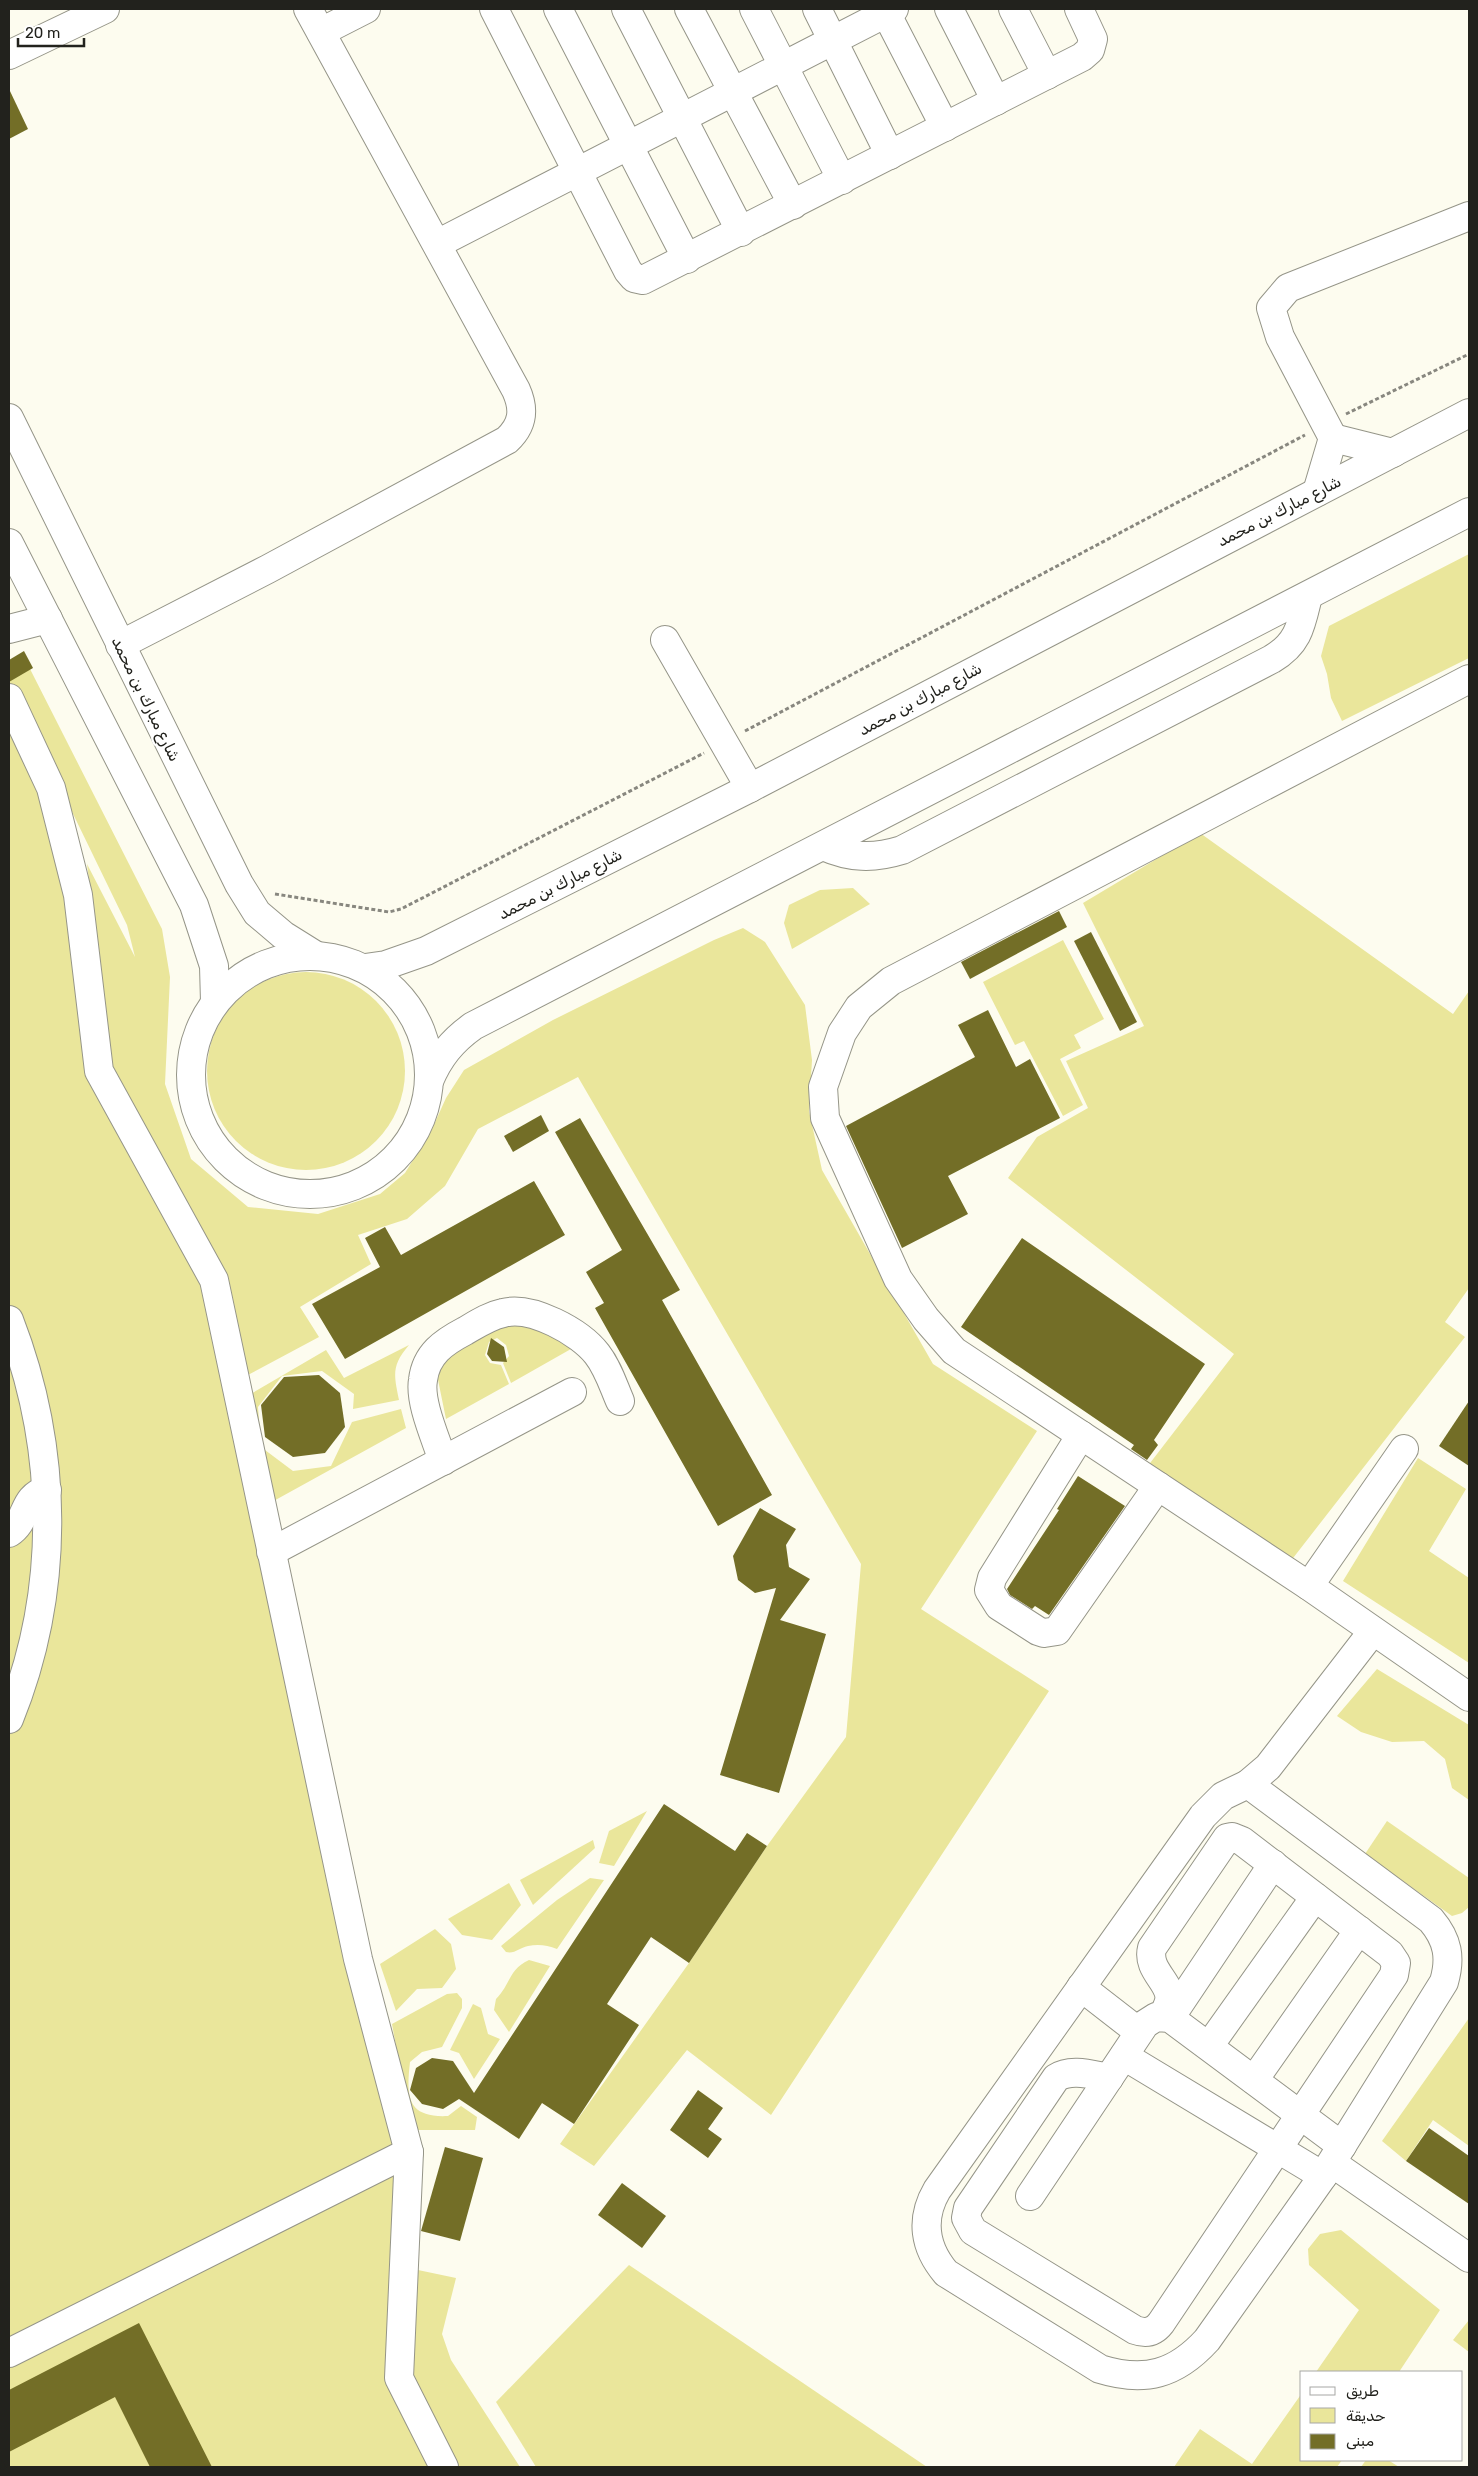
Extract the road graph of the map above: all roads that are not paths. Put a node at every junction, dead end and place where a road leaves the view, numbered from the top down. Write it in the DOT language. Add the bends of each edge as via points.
graph roads {
  1 [pos="105,9"];
  2 [pos="366,9"];
  3 [pos="494,9"];
  4 [pos="558,9"];
  5 [pos="626,9"];
  6 [pos="689,9"];
  7 [pos="754,9"];
  8 [pos="817,9"];
  9 [pos="949,9"];
  10 [pos="1013,9"];
  11 [pos="1079,9"];
  12 [pos="888,10"];
  13 [pos="314,20"];
  14 [pos="833,40"];
  15 [pos="9,55"];
  16 [pos="783,66"];
  17 [pos="1047,75"];
  18 [pos="733,92"];
  19 [pos="996,101"];
  20 [pos="682,118"];
  21 [pos="945,127"];
  22 [pos="629,145"];
  23 [pos="890,155"];
  24 [pos="578,172"];
  25 [pos="842,180"];
  26 [pos="793,205"];
  27 [pos="1469,216"];
  28 [pos="741,232"];
  29 [pos="436,244"];
  30 [pos="687,259"];
  31 [pos="1469,414"];
  32 [pos="9,418"];
  33 [pos="1330,431"];
  34 [pos="1393,453"];
  35 [pos="1317,492"];
  36 [pos="1469,512"];
  37 [pos="9,543"];
  38 [pos="1308,596"];
  39 [pos="48,619"];
  40 [pos="9,629"];
  41 [pos="665,640"];
  42 [pos="120,645"];
  43 [pos="1469,679"];
  44 [pos="9,698"];
  45 [pos="750,788"];
  46 [pos="823,846"];
  47 [pos="315,955"];
  48 [pos="365,968"];
  49 [pos="216,1002"];
  50 [pos="429,1081"];
  51 [pos="9,1320"];
  52 [pos="572,1392"];
  53 [pos="620,1401"];
  54 [pos="1081,1435"];
  55 [pos="1404,1449"];
  56 [pos="443,1461"];
  57 [pos="1158,1486"];
  58 [pos="47,1490"];
  59 [pos="9,1533"];
  60 [pos="271,1552"];
  61 [pos="1309,1586"];
  62 [pos="1373,1631"];
  63 [pos="1469,1697"];
  64 [pos="9,1719"];
  65 [pos="1248,1784"];
  66 [pos="1273,1864"];
  67 [pos="1315,1897"];
  68 [pos="1359,1930"];
  69 [pos="1081,1987"];
  70 [pos="1166,2017"];
  71 [pos="1140,2032"];
  72 [pos="1209,2046"];
  73 [pos="1116,2067"];
  74 [pos="1254,2080"];
  75 [pos="1301,2115"];
  76 [pos="1278,2149"];
  77 [pos="409,2152"];
  78 [pos="1332,2162"];
  79 [pos="1030,2196"];
  80 [pos="1469,2258"];
  81 [pos="9,2353"];
  82 [pos="444,2467"];
  1 -- 15 [label="street"];
  2 -- 13 [label="street"];
  3 -- 24 [label="street"];
  4 -- 22 [label="street"];
  5 -- 20 [label="street"];
  6 -- 18 [label="street"];
  7 -- 16 [label="street"];
  8 -- 14 [label="street"];
  9 -- 19 [label="street"];
  10 -- 17 [label="street"];
  11 -- 17 [label="street" via="1092,34 1090,50"];
  12 -- 14 [label="street"];
  12 -- 21 [label="street"];
  13 -- 29 [label="street"];
  14 -- 16 [label="street"];
  14 -- 23 [label="street"];
  16 -- 18 [label="street"];
  16 -- 25 [label="street"];
  17 -- 19 [label="street"];
  18 -- 20 [label="street"];
  18 -- 26 [label="street"];
  19 -- 21 [label="street"];
  20 -- 22 [label="street"];
  20 -- 28 [label="street"];
  21 -- 23 [label="street"];
  22 -- 24 [label="street"];
  22 -- 30 [label="street"];
  23 -- 25 [label="street"];
  24 -- 29 [label="street"];
  24 -- 30 [label="street" via="634,278 648,279"];
  25 -- 26 [label="street"];
  26 -- 28 [label="street"];
  27 -- 33 [label="street" via="1288,288 1271,308 1280,337"];
  28 -- 30 [label="street"];
  29 -- 42 [label="street" via="521,400 520,422 515,432 506,440 285,560"];
  31 -- 34 [label="street, شارع مبارك بن محمد"];
  32 -- 42 [label="street, شارع مبارك بن محمد"];
  33 -- 34 [label="street"];
  33 -- 35 [label="street"];
  34 -- 35 [label="street, شارع مبارك بن محمد"];
  35 -- 45 [label="street, شارع مبارك بن محمد"];
  36 -- 38 [label="street"];
  37 -- 39 [label="street"];
  38 -- 46 [label="street"];
  38 -- 46 [label="street" via="1298,634 1292,644 1264,664 902,850 870,857 854,856"];
  39 -- 40 [label="street"];
  39 -- 49 [label="street" via="194,905 214,966"];
  41 -- 45 [label="street"];
  42 -- 47 [label="street, شارع مبارك بن محمد" via="239,884 257,912 283,936"];
  43 -- 54 [label="street" via="890,981 858,1007 842,1033 823,1087 825,1118 898,1279 954,1351"];
  44 -- 60 [label="street" via="51,788 78,894 99,1071 214,1280"];
  45 -- 48 [label="street, شارع مبارك بن محمد" via="426,952"];
  46 -- 50 [label="street" via="473,1026 451,1044"];
  47 -- 48 [label="street"];
  47 -- 49 [label="street" via="277,960 243,976"];
  48 -- 50 [label="street" via="392,988 414,1015 426,1047"];
  49 -- 50 [label="street" via="196,1038 191,1078 198,1118 219,1153 250,1179 288,1193 329,1193 367,1180 399,1155 420,1121"];
  51 -- 58 [label="street" via="34,1405"];
  52 -- 56 [label="street"];
  53 -- 56 [label="street" via="604,1365 586,1343 529,1312 498,1314 447,1340 437,1348 424,1370 423,1395"];
  54 -- 57 [label="street"];
  54 -- 57 [label="street" via="992,1578 989,1590 999,1606 1038,1631 1057,1631"];
  55 -- 61 [label="street"];
  56 -- 60 [label="street"];
  57 -- 61 [label="street"];
  58 -- 59 [label="street" via="33,1496 17,1527"];
  58 -- 64 [label="street" via="46,1574 41,1611 23,1683"];
  60 -- 77 [label="street" via="358,1959"];
  61 -- 62 [label="street"];
  62 -- 63 [label="street"];
  62 -- 65 [label="street" via="1268,1768"];
  65 -- 69 [label="street" via="1212,1805"];
  65 -- 78 [label="street" via="1431,1920 1446,1943 1448,1969 1444,1982"];
  66 -- 67 [label="street"];
  66 -- 70 [label="street"];
  66 -- 70 [label="street" via="1238,1838 1227,1838 1223,1842 1150,1954 1169,1994"];
  67 -- 68 [label="street"];
  67 -- 72 [label="street"];
  68 -- 74 [label="street"];
  68 -- 75 [label="street" via="1394,1957 1396,1969"];
  69 -- 71 [label="street"];
  69 -- 78 [label="street" via="931,2201 927,2213 927,2239 931,2252 946,2272 1100,2369 1119,2375 1159,2374 1177,2366 1207,2340"];
  70 -- 71 [label="street" via="1150,2020"];
  70 -- 72 [label="street"];
  71 -- 73 [label="street"];
  72 -- 74 [label="street"];
  73 -- 76 [label="street"];
  73 -- 76 [label="street" via="1061,2074 1056,2078 968,2208 966,2218 973,2231 1135,2330 1147,2332 1158,2328"];
  73 -- 79 [label="street"];
  74 -- 75 [label="street"];
  75 -- 76 [label="street"];
  75 -- 78 [label="street"];
  76 -- 78 [label="street"];
  77 -- 81 [label="street"];
  77 -- 82 [label="street" via="399,2378"];
  78 -- 80 [label="street"];
}
